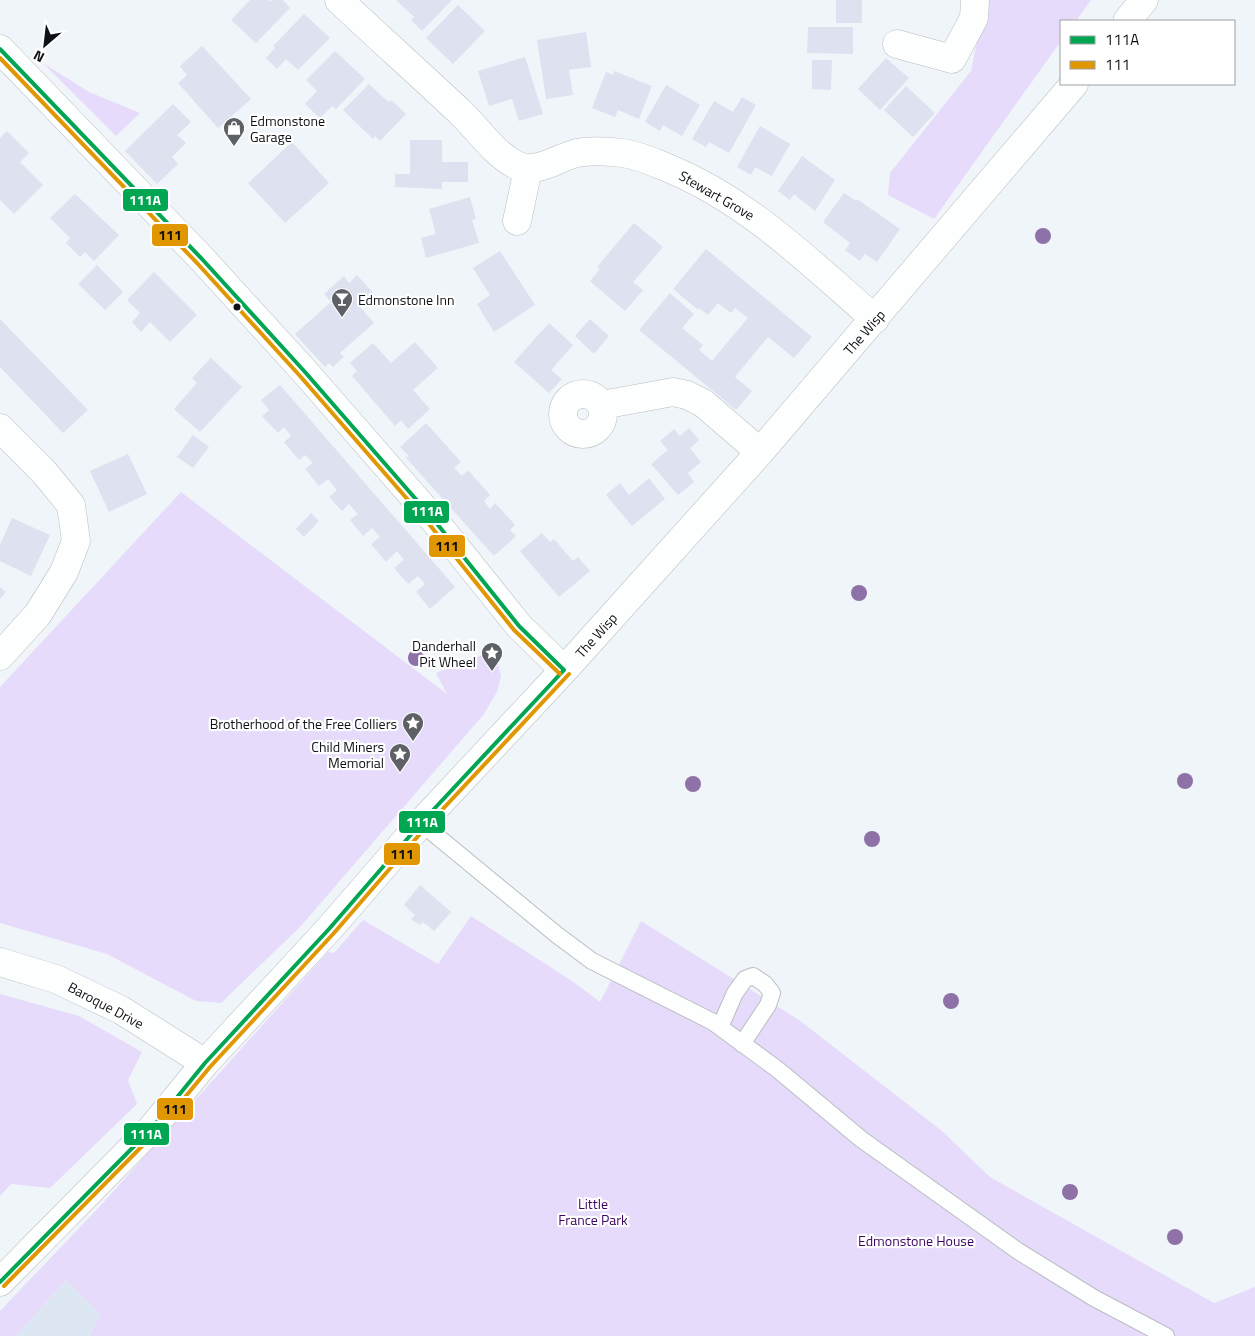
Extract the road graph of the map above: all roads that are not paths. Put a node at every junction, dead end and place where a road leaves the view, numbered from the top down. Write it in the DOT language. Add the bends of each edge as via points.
graph roads {
  1 [pos="339,0"];
  2 [pos="975,0"];
  3 [pos="1144,0"];
  4 [pos="1127,20"];
  5 [pos="897,44"];
  6 [pos="3,57"];
  7 [pos="1073,85"];
  8 [pos="528,169"];
  9 [pos="517,221"];
  10 [pos="875,318"];
  11 [pos="602,405"];
  12 [pos="0,428"];
  13 [pos="760,452"];
  14 [pos="0,656"];
  15 [pos="564,670"];
  16 [pos="421,823"];
  17 [pos="0,962"];
  18 [pos="720,1027"];
  19 [pos="742,1044"];
  20 [pos="204,1063"];
  21 [pos="0,1282"];
  22 [pos="1166,1336"];
  1 -- 8 [label="street" via="462,114 503,157"];
  2 -- 5 [label="street" via="974,18 952,58"];
  3 -- 4 [label="street"];
  6 -- 15 [label="street" via="202,259 434,520 519,626"];
  7 -- 10 [label="street, The Wisp"];
  8 -- 9 [label="street"];
  8 -- 10 [label="street, Stewart Grove" via="539,168 576,153 596,151 647,159 688,176 764,223"];
  10 -- 13 [label="street, The Wisp"];
  11 -- 13 [label="street" via="673,392 686,395 703,403"];
  12 -- 14 [label="street" via="44,472 71,505 76,541 64,572 38,614"];
  13 -- 15 [label="street, The Wisp"];
  15 -- 16 [label="street, The Wisp"];
  16 -- 18 [label="lane" via="592,961"];
  16 -- 20 [label="street, The Wisp" via="329,929"];
  17 -- 20 [label="street, Baroque Drive" via="56,979 113,1006"];
  18 -- 19 [label="lane"];
  18 -- 19 [label="lane" via="744,978 753,976 765,984 772,993 768,1005"];
  19 -- 22 [label="lane" via="861,1139 1018,1251 1094,1298"];
  20 -- 21 [label="street, The Wisp" via="152,1128"];
}
